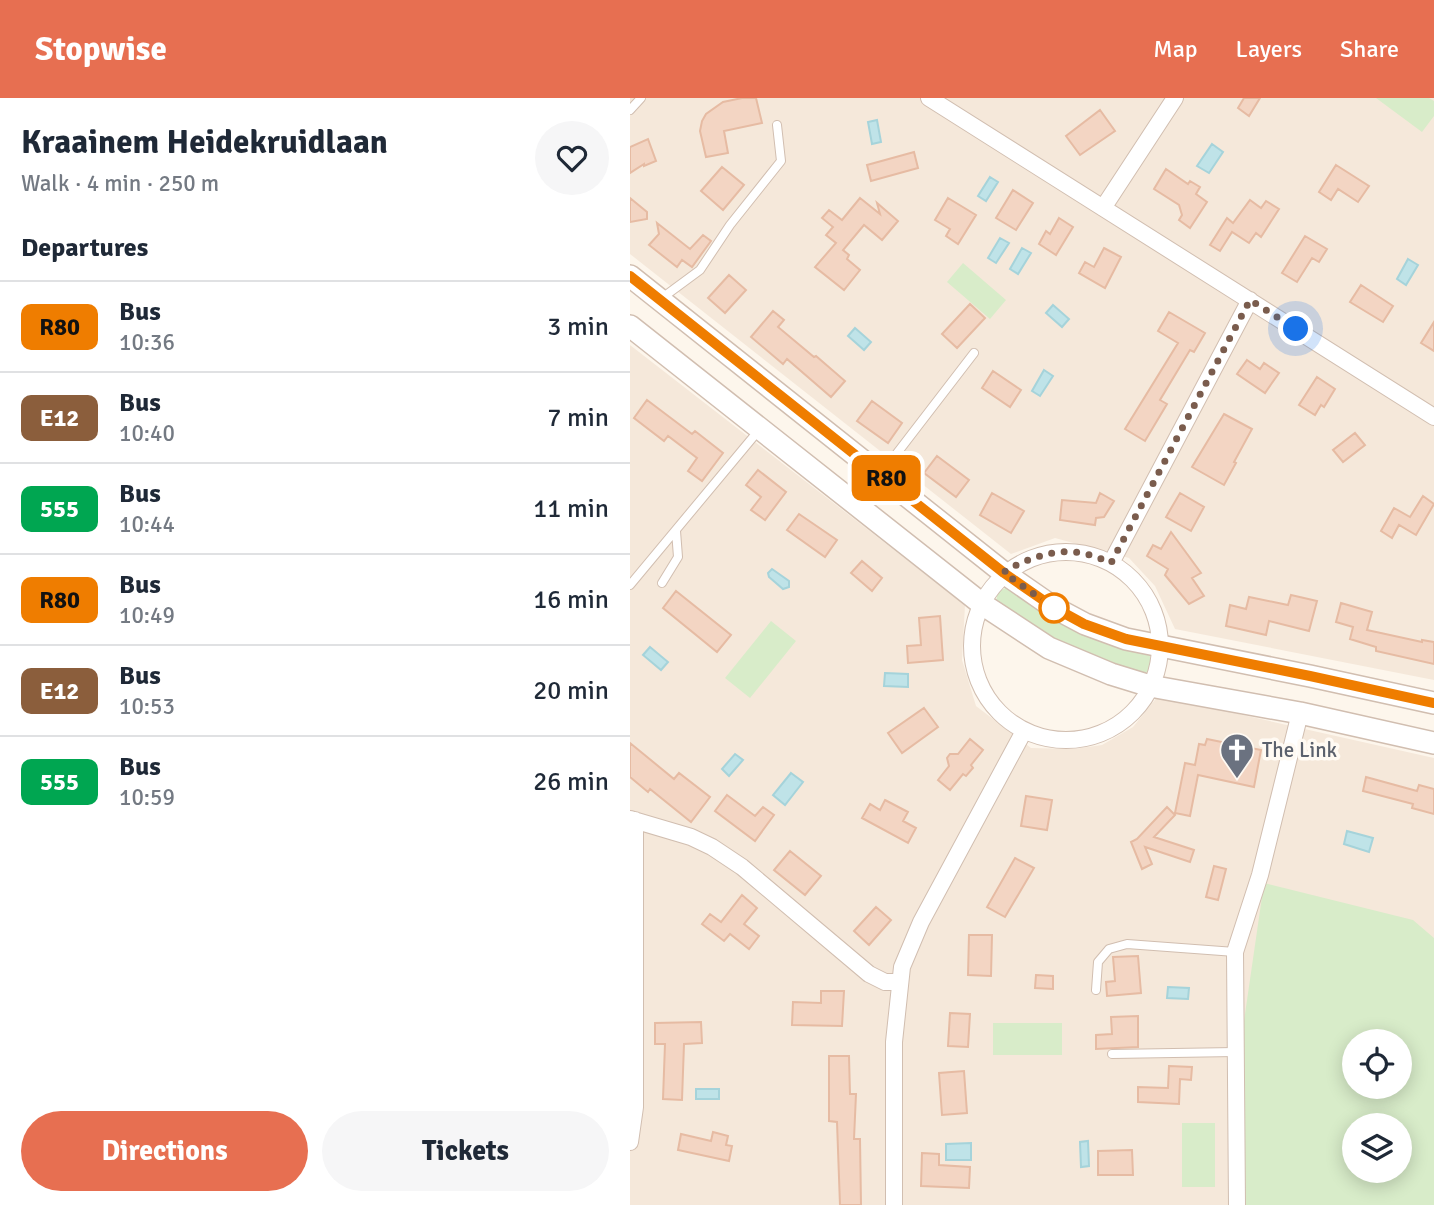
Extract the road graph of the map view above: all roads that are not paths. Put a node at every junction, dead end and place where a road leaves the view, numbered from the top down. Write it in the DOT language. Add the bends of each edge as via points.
graph roads {
  1 [pos="641,98"];
  2 [pos="929,98"];
  3 [pos="1172,99"];
  4 [pos="630,110"];
  5 [pos="777,125"];
  6 [pos="1103,208"];
  7 [pos="630,276"];
  8 [pos="660,300"];
  9 [pos="1250,300"];
  10 [pos="630,326"];
  11 [pos="974,353"];
  12 [pos="1434,417"];
  13 [pos="760,430"];
  14 [pos="881,474"];
  15 [pos="676,531"];
  16 [pos="1111,563"];
  17 [pos="1004,573"];
  18 [pos="662,583"];
  19 [pos="630,585"];
  20 [pos="982,604"];
  21 [pos="1160,647"];
  22 [pos="1310,676"];
  23 [pos="1150,686"];
  24 [pos="1434,703"];
  25 [pos="1300,713"];
  26 [pos="1024,731"];
  27 [pos="1434,743"];
  28 [pos="633,820"];
  29 [pos="1235,952"];
  30 [pos="899,982"];
  31 [pos="1096,990"];
  32 [pos="1235,1052"];
  33 [pos="1112,1054"];
  34 [pos="630,1142"];
  35 [pos="894,1205"];
  36 [pos="1237,1205"];
  1 -- 4 [label="lane"];
  2 -- 6 [label="street"];
  3 -- 6 [label="street"];
  5 -- 8 [label="lane" via="781,161 700,270"];
  6 -- 9 [label="street"];
  7 -- 8 [label="street"];
  8 -- 14 [label="street"];
  9 -- 12 [label="street"];
  9 -- 16 [label="street"];
  10 -- 13 [label="street"];
  11 -- 14 [label="lane"];
  13 -- 15 [label="lane"];
  13 -- 20 [label="street"];
  14 -- 17 [label="street"];
  15 -- 18 [label="lane" via="678,556"];
  15 -- 19 [label="lane"];
  16 -- 17 [label="street" via="1079,552 1059,551 1036,555"];
  16 -- 21 [label="street" via="1142,589 1154,611"];
  17 -- 20 [label="street"];
  17 -- 21 [label="street" via="1084,624"];
  20 -- 23 [label="street" via="1049,649"];
  20 -- 26 [label="street" via="973,628 975,672 987,698"];
  21 -- 22 [label="street"];
  21 -- 23 [label="street"];
  22 -- 24 [label="street"];
  22 -- 25 [label="street"];
  23 -- 25 [label="street"];
  23 -- 26 [label="street" via="1134,713 1108,732 1055,740"];
  25 -- 27 [label="street"];
  25 -- 29 [label="street"];
  26 -- 30 [label="street" via="921,922"];
  28 -- 30 [label="street" via="712,847 869,974 885,982"];
  28 -- 34 [label="street" via="635,1107"];
  29 -- 31 [label="lane" via="1127,944 1109,949 1098,962"];
  29 -- 32 [label="street"];
  30 -- 35 [label="street" via="894,1042"];
  32 -- 33 [label="lane"];
  32 -- 36 [label="street"];
}
